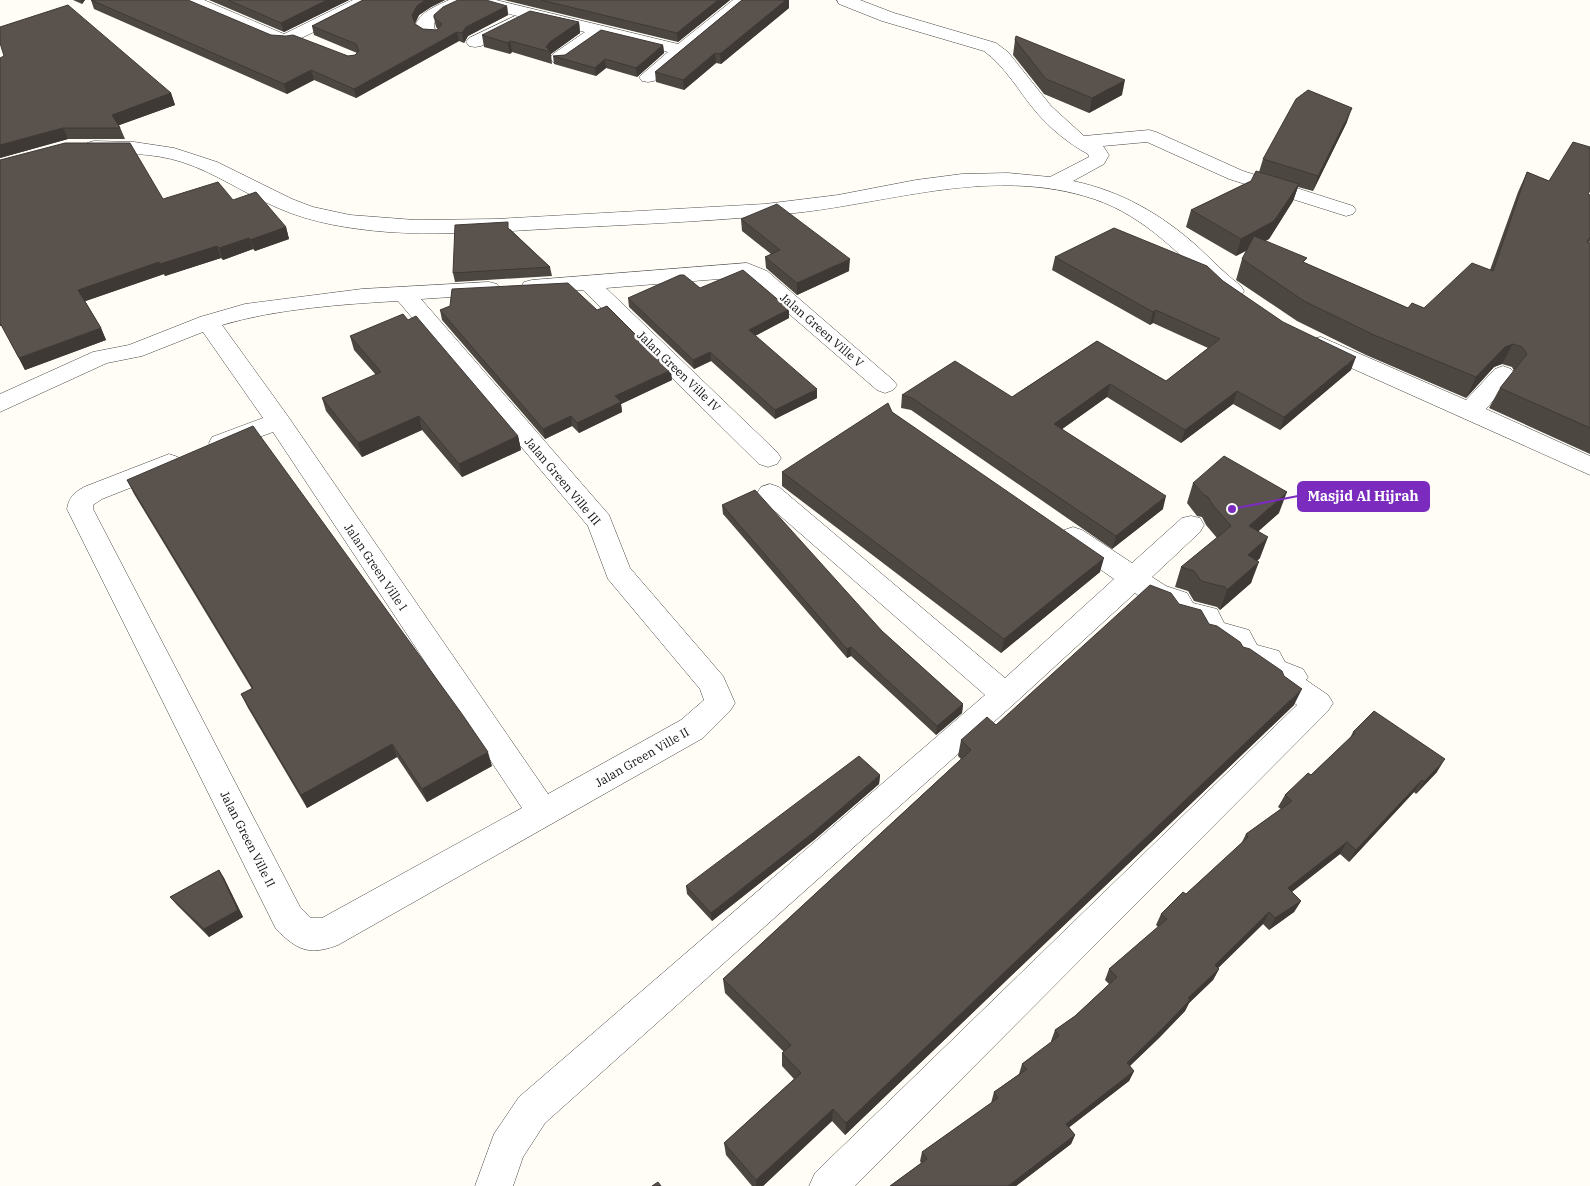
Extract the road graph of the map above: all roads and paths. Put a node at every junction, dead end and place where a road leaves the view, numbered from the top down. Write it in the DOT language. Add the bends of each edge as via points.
graph roads {
  1 [pos="190,0"];
  2 [pos="366,0"];
  3 [pos="462,0"];
  4 [pos="477,0"];
  5 [pos="743,0"];
  6 [pos="845,0"];
  7 [pos="235,4"];
  8 [pos="218,12"];
  9 [pos="527,15"];
  10 [pos="600,30"];
  11 [pos="433,34"];
  12 [pos="296,36"];
  13 [pos="475,42"];
  14 [pos="314,44"];
  15 [pos="683,50"];
  16 [pos="559,58"];
  17 [pos="648,77"];
  18 [pos="1080,142"];
  19 [pos="79,148"];
  20 [pos="1054,183"];
  21 [pos="1346,210"];
  22 [pos="589,283"];
  23 [pos="404,294"];
  24 [pos="1247,301"];
  25 [pos="208,322"];
  26 [pos="1306,336"];
  27 [pos="134,351"];
  28 [pos="1503,374"];
  29 [pos="885,385"];
  30 [pos="0,404"];
  31 [pos="1470,411"];
  32 [pos="0,420"];
  33 [pos="278,421"];
  34 [pos="768,458"];
  35 [pos="1590,466"];
  36 [pos="770,494"];
  37 [pos="1053,523"];
  38 [pos="1191,525"];
  39 [pos="1133,579"];
  40 [pos="1006,695"];
  41 [pos="720,703"];
  42 [pos="543,813"];
  43 [pos="494,1186"];
  44 [pos="828,1186"];
  1 -- 8 [label="street"];
  2 -- 12 [label="street"];
  3 -- 11 [label="street" via="438,11 425,22 425,30"];
  4 -- 9 [label="street"];
  5 -- 15 [label="street"];
  6 -- 18 [label="street" via="990,48 1002,56 1044,110"];
  7 -- 8 [label="street"];
  8 -- 12 [label="street" via="281,39"];
  9 -- 10 [label="street"];
  9 -- 13 [label="street"];
  10 -- 15 [label="street"];
  10 -- 16 [label="street"];
  12 -- 14 [label="street"];
  15 -- 17 [label="street"];
  18 -- 20 [label="street" via="1096,150 1097,160"];
  18 -- 21 [label="street" via="1149,136 1236,175"];
  19 -- 20 [label="street" via="137,147 172,153 241,179 276,200 312,213 360,223 422,227 735,212 830,203 970,178 1018,178"];
  20 -- 24 [label="street" via="1139,210"];
  22 -- 23 [label="street"];
  22 -- 29 [label="street, Jalan Green Ville V" via="747,270 759,276"];
  22 -- 34 [label="street, Jalan Green Ville IV"];
  23 -- 25 [label="street" via="245,311"];
  23 -- 41 [label="street, Jalan Green Ville III" via="600,522 618,572 713,684"];
  25 -- 27 [label="street"];
  25 -- 33 [label="street, Jalan Green Ville I"];
  26 -- 31 [label="street"];
  27 -- 30 [label="street" via="101,357"];
  27 -- 32 [label="street" via="110,368"];
  28 -- 31 [label="street"];
  31 -- 35 [label="street"];
  33 -- 42 [label="street, Jalan Green Ville I"];
  33 -- 42 [label="street, Jalan Green Ville II" via="93,493 81,501 80,509 288,918 304,934 326,934"];
  36 -- 40 [label="street"];
  37 -- 39 [label="street"];
  38 -- 39 [label="street"];
  39 -- 40 [label="street"];
  39 -- 44 [label="street" via="1157,594 1167,607 1184,611 1193,625 1213,631 1222,646 1247,654 1256,667 1281,677 1318,703"];
  40 -- 43 [label="street" via="532,1110 507,1147"];
  41 -- 42 [label="street, Jalan Green Ville II" via="692,729"];
}
